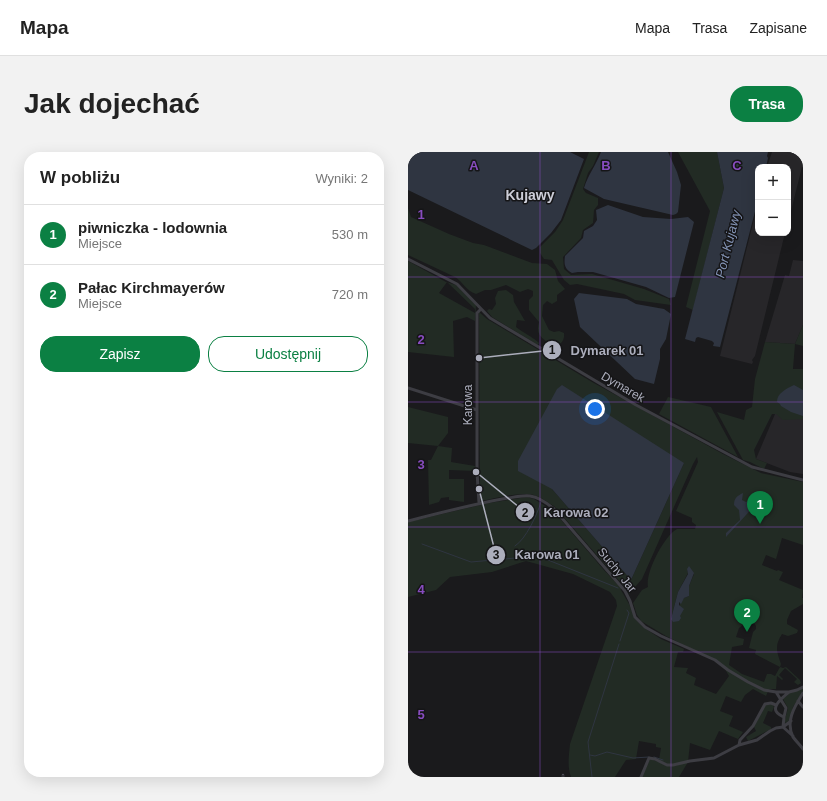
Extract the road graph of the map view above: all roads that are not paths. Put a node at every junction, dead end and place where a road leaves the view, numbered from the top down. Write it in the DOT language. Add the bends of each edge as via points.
graph roads {
  1 [pos="408,259"];
  2 [pos="481,309"];
  3 [pos="408,388"];
  4 [pos="477,410"];
  5 [pos="803,480"];
  6 [pos="479,503"];
  7 [pos="408,521"];
  8 [pos="803,687"];
  9 [pos="776,692"];
  10 [pos="789,692"];
  11 [pos="803,693"];
  12 [pos="781,699"];
  13 [pos="798,701"];
  14 [pos="776,705"];
  15 [pos="803,708"];
  16 [pos="784,717"];
  17 [pos="791,721"];
  18 [pos="783,727"];
  19 [pos="793,736"];
  20 [pos="739,745"];
  21 [pos="803,749"];
  22 [pos="641,777"];
  1 -- 2 [label="street, Dymarek" via="457,284"];
  2 -- 4 [label="street, Karowa" via="477,315"];
  2 -- 5 [label="street, Dymarek" via="490,318 604,387 736,458 761,470"];
  3 -- 4 [label="street"];
  4 -- 6 [label="street, Karowa"];
  6 -- 7 [label="street, Suchy Jar"];
  6 -- 9 [label="street, Suchy Jar" via="526,496 533,496 545,502 554,509 625,591 635,617 641,624 715,660 748,682 764,690"];
  8 -- 10 [label="street, Suchy Jar"];
  9 -- 10 [label="street, Suchy Jar"];
  9 -- 12 [label="street"];
  10 -- 12 [label="street"];
  11 -- 13 [label="street"];
  12 -- 14 [label="street"];
  12 -- 16 [label="street" via="786,708"];
  13 -- 15 [label="street"];
  13 -- 17 [label="street"];
  14 -- 16 [label="street" via="776,712"];
  14 -- 20 [label="street" via="765,704"];
  16 -- 18 [label="street"];
  17 -- 18 [label="street"];
  17 -- 19 [label="street"];
  18 -- 19 [label="street"];
  18 -- 20 [label="street" via="770,731 757,740"];
  19 -- 21 [label="street"];
  20 -- 22 [label="street" via="714,758 673,765 649,758"];
}
